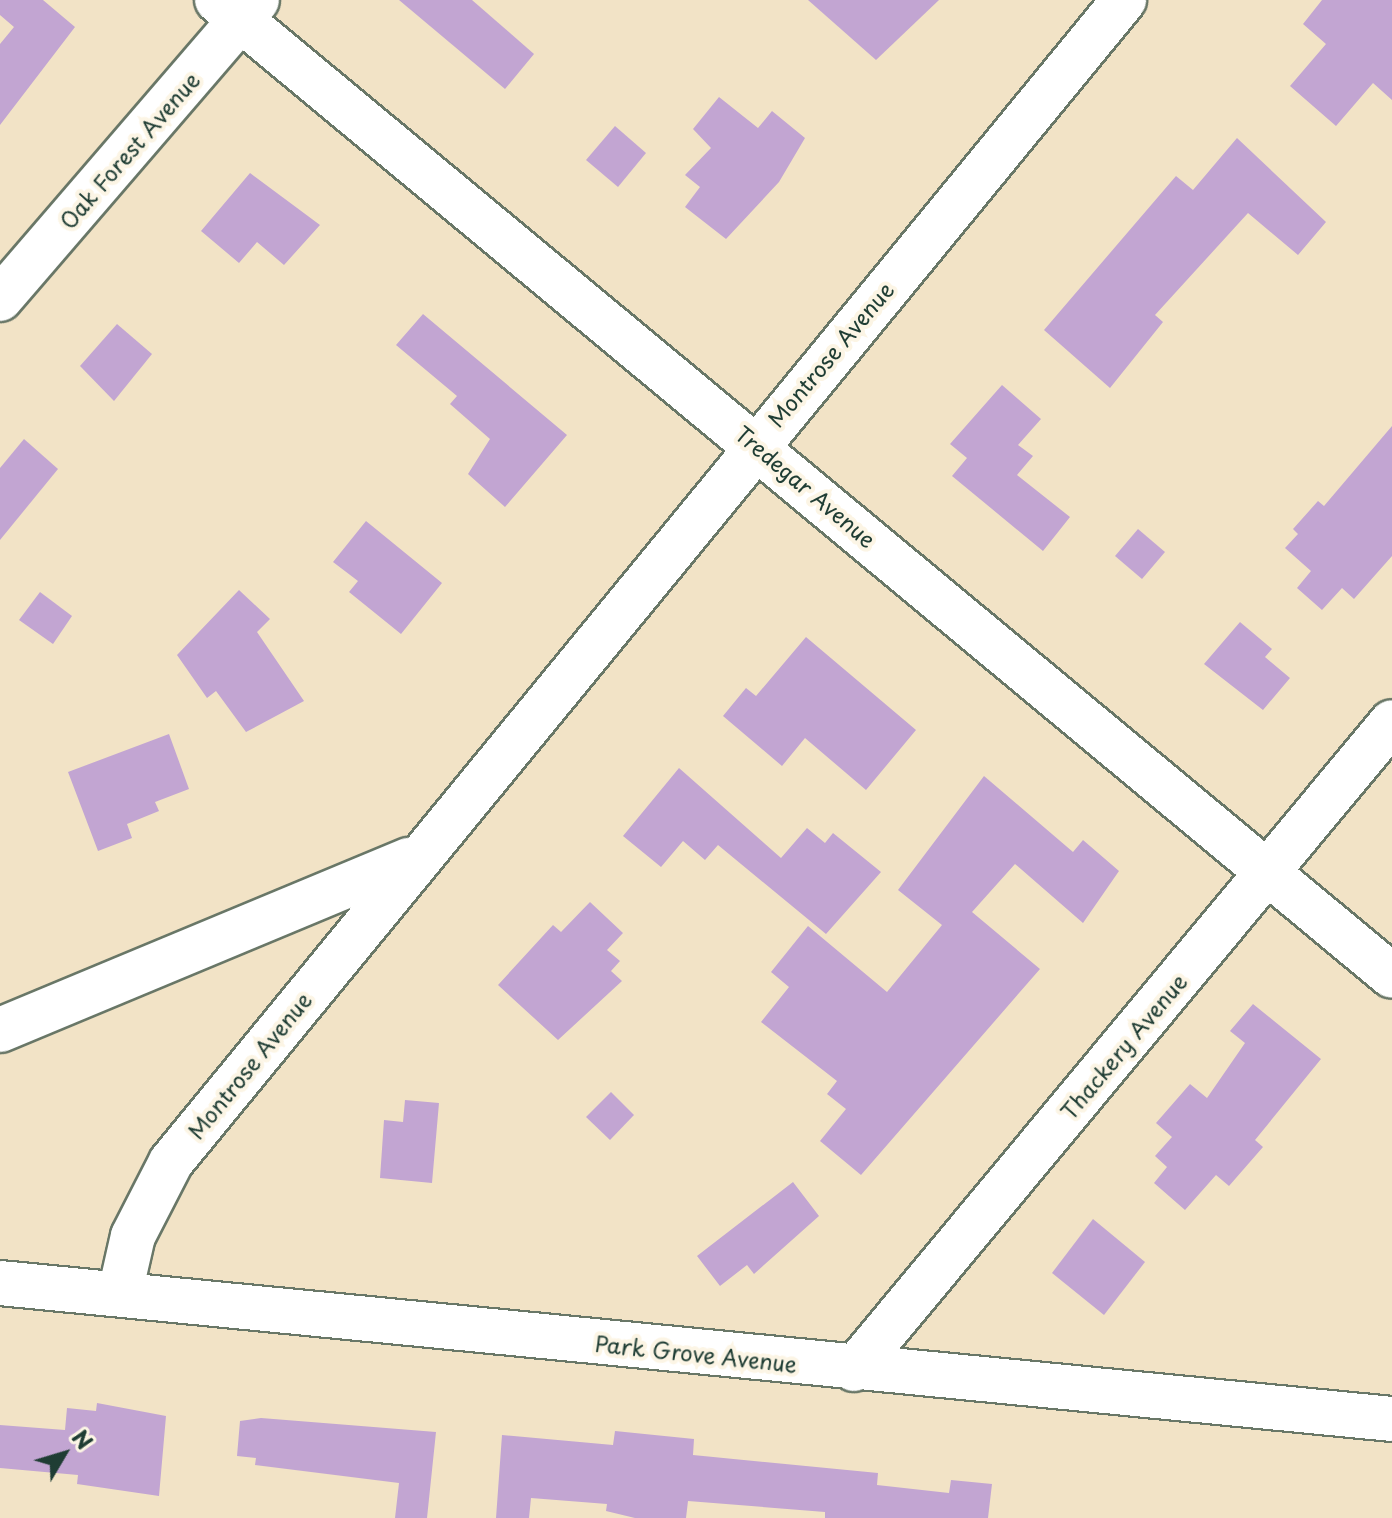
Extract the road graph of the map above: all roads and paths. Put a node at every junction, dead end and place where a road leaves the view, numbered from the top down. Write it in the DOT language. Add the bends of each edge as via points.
graph roads {
  1 [pos="1124,0"];
  2 [pos="238,7"];
  3 [pos="0,299"];
  4 [pos="755,443"];
  5 [pos="1392,722"];
  6 [pos="415,857"];
  7 [pos="1268,871"];
  8 [pos="1392,976"];
  9 [pos="0,1030"];
  10 [pos="0,1283"];
  11 [pos="120,1293"];
  12 [pos="854,1369"];
  13 [pos="1392,1419"];
  1 -- 4 [label="street, Montrose Avenue"];
  2 -- 3 [label="street, Oak Forest Avenue"];
  2 -- 4 [label="street, Tredegar Avenue"];
  4 -- 6 [label="street, Montrose Avenue"];
  4 -- 7 [label="street, Tredegar Avenue"];
  5 -- 7 [label="street, Thackery Avenue"];
  6 -- 9 [label="street, Montrose Avenue"];
  6 -- 11 [label="street, Montrose Avenue" via="171,1162 133,1236"];
  7 -- 8 [label="street, Tredegar Avenue"];
  7 -- 12 [label="street, Thackery Avenue"];
  10 -- 11 [label="street, Park Grove Avenue"];
  11 -- 12 [label="street, Park Grove Avenue"];
  12 -- 13 [label="street, Park Grove Avenue"];
}
